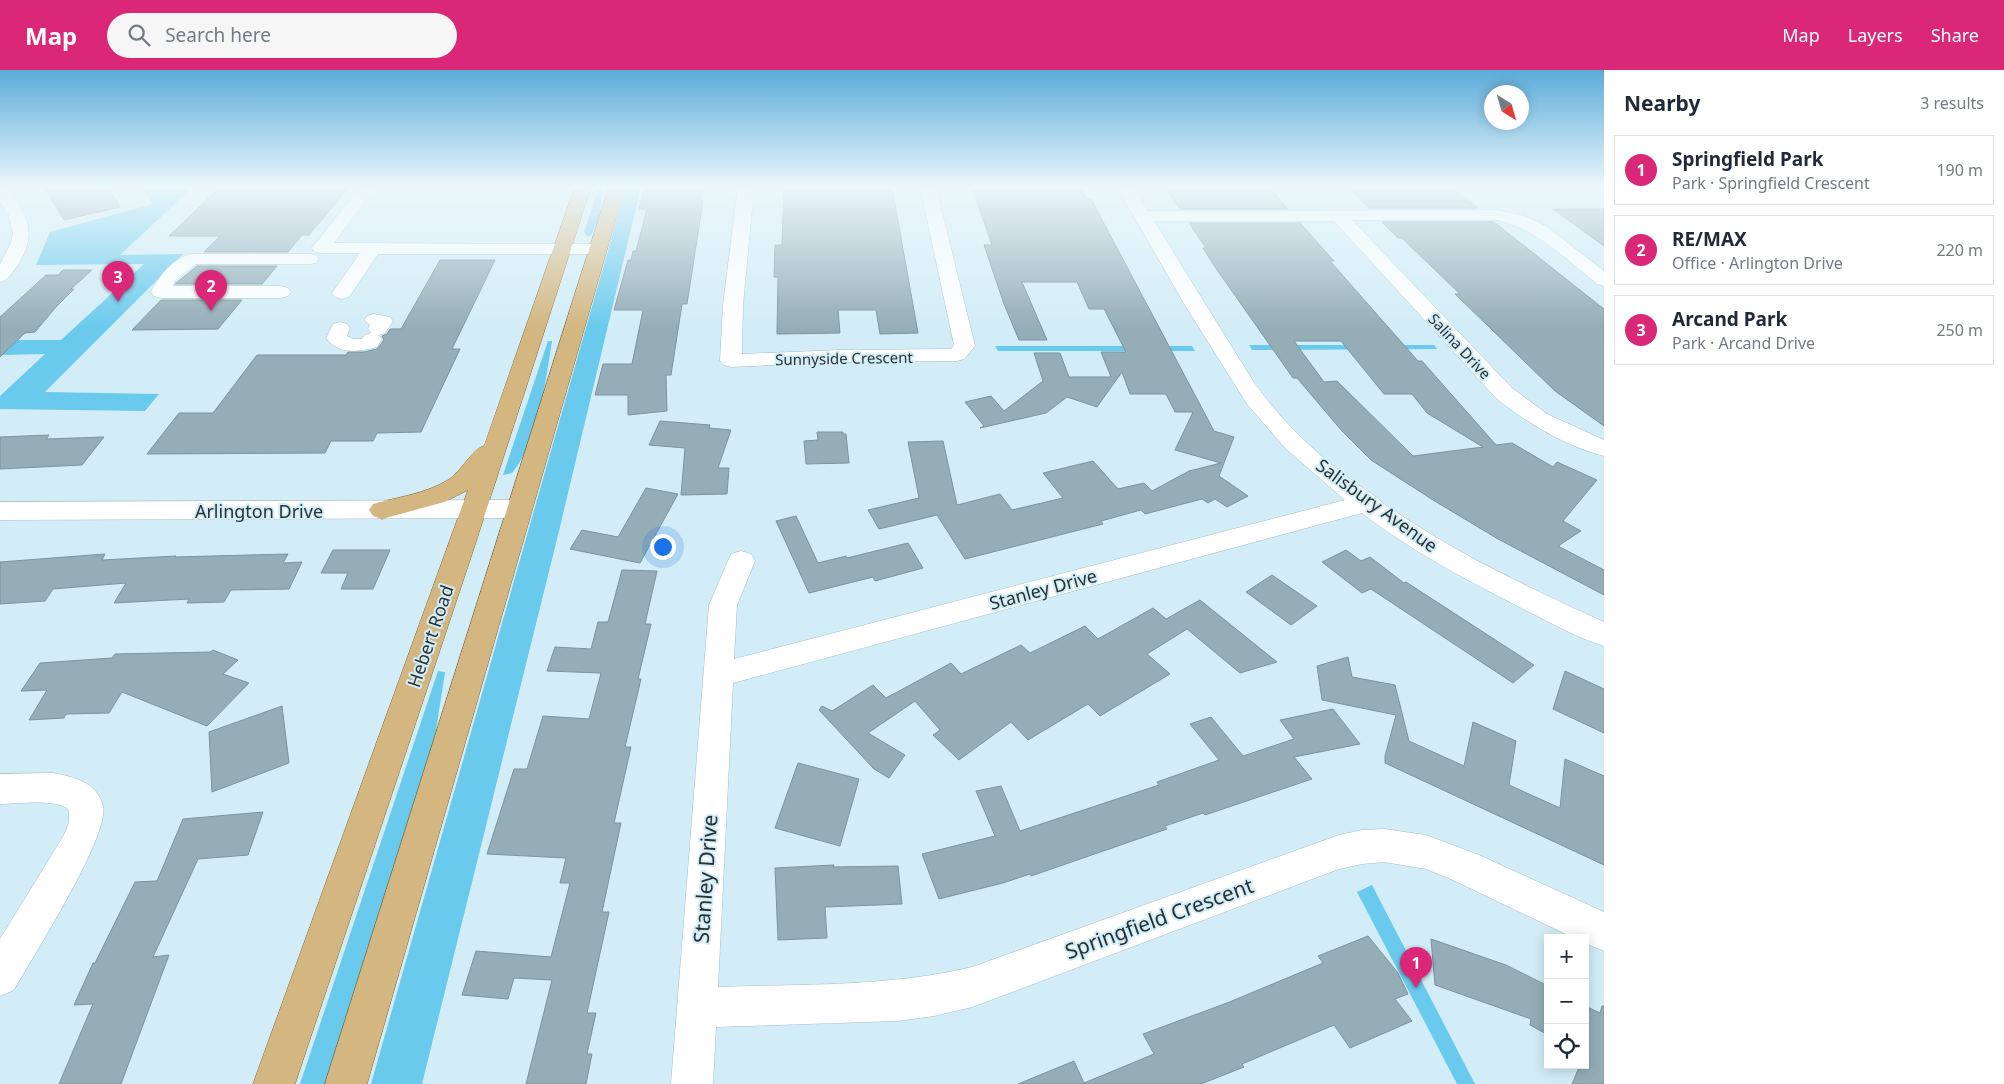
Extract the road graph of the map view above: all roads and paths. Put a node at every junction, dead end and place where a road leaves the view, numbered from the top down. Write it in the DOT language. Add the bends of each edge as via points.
graph roads {
  1 [pos="22,234"];
  2 [pos="331,234"];
  3 [pos="566,234"];
  4 [pos="602,234"];
  5 [pos="741,234"];
  6 [pos="939,234"];
  7 [pos="1152,234"];
  8 [pos="1356,234"];
  9 [pos="1546,234"];
  10 [pos="561,248"];
  11 [pos="372,249"];
  12 [pos="598,249"];
  13 [pos="310,259"];
  14 [pos="0,276"];
  15 [pos="1604,280"];
  16 [pos="281,292"];
  17 [pos="342,293"];
  18 [pos="340,328"];
  19 [pos="375,330"];
  20 [pos="497,438"];
  21 [pos="1604,449"];
  22 [pos="1368,503"];
  23 [pos="518,509"];
  24 [pos="382,510"];
  25 [pos="474,510"];
  26 [pos="0,511"];
  27 [pos="741,561"];
  28 [pos="1604,635"];
  29 [pos="719,675"];
  30 [pos="0,789"];
  31 [pos="1604,932"];
  32 [pos="0,976"];
  33 [pos="697,1008"];
  34 [pos="274,1084"];
  35 [pos="346,1084"];
  36 [pos="692,1084"];
  1 -- 14 [label="street" via="16,254"];
  2 -- 11 [label="street" via="320,248"];
  3 -- 10 [label="main road, Hebert Road"];
  4 -- 12 [label="main road"];
  5 -- 6 [label="street, Sunnyside Crescent" via="731,361 957,355 965,346"];
  7 -- 22 [label="street, Salisbury Avenue" via="1189,299 1260,405 1305,452"];
  8 -- 21 [label="street, Salina Drive" via="1509,397 1554,427"];
  9 -- 15 [label="street"];
  10 -- 11 [label="street"];
  10 -- 12 [label="street"];
  10 -- 20 [label="main road, Hebert Road"];
  11 -- 17 [label="street"];
  12 -- 23 [label="main road"];
  13 -- 16 [label="street" via="190,259 166,280 161,292"];
  18 -- 19 [label="street" via="336,338 344,344 370,343"];
  20 -- 24 [label="main road" via="473,471 453,488"];
  20 -- 25 [label="main road, Hebert Road"];
  22 -- 28 [label="street, Salisbury Avenue" via="1442,552 1497,583"];
  22 -- 29 [label="street, Stanley Drive"];
  23 -- 25 [label="street, Arlington Drive"];
  23 -- 35 [label="main road"];
  24 -- 25 [label="street, Arlington Drive"];
  24 -- 26 [label="street, Arlington Drive"];
  25 -- 34 [label="main road, Hebert Road"];
  27 -- 29 [label="street, Stanley Drive" via="723,604"];
  29 -- 33 [label="street, Stanley Drive"];
  30 -- 32 [label="street" via="70,790 80,795 88,812 78,844"];
  31 -- 33 [label="street, Springfield Crescent" via="1444,857 1395,846 1372,846 1339,852 972,987 944,994 897,1001"];
  33 -- 36 [label="street, Stanley Drive"];
}
